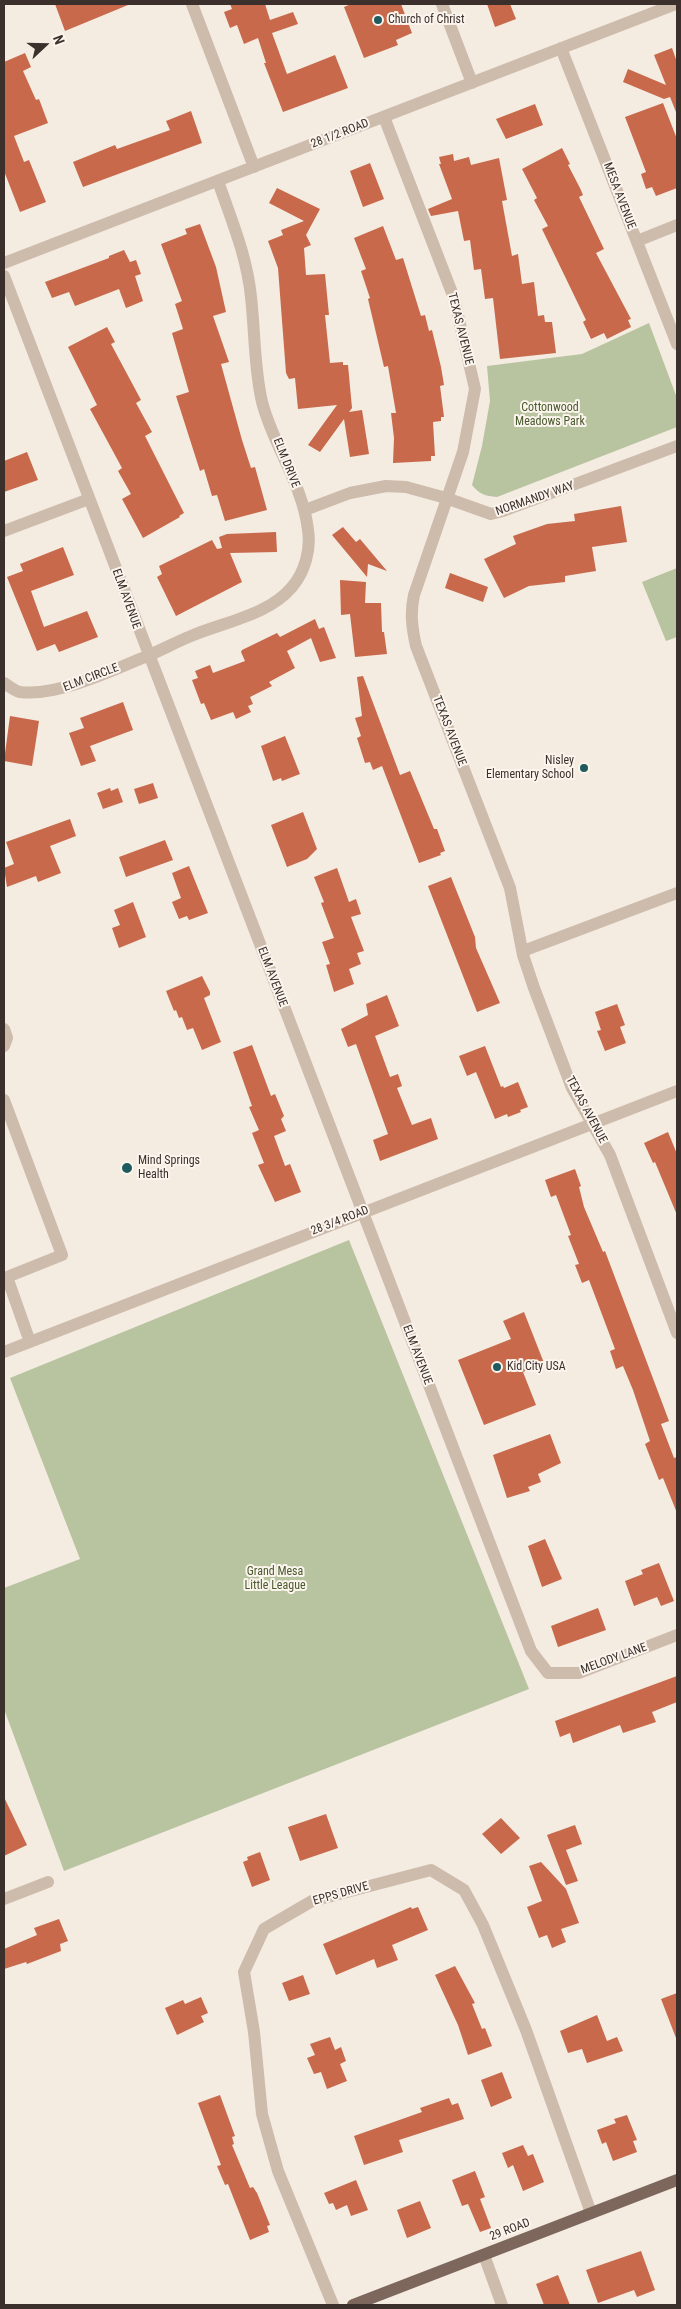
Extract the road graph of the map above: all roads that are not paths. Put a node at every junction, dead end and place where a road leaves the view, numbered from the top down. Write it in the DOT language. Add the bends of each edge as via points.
graph roads {
  1 [pos="192,4"];
  2 [pos="442,4"];
  3 [pos="676,4"];
  4 [pos="561,48"];
  5 [pos="472,83"];
  6 [pos="384,117"];
  7 [pos="254,167"];
  8 [pos="218,181"];
  9 [pos="677,225"];
  10 [pos="637,241"];
  11 [pos="4,263"];
  12 [pos="4,276"];
  13 [pos="677,344"];
  14 [pos="677,446"];
  15 [pos="446,498"];
  16 [pos="89,499"];
  17 [pos="305,510"];
  18 [pos="4,531"];
  19 [pos="148,656"];
  20 [pos="4,683"];
  21 [pos="677,893"];
  22 [pos="522,951"];
  23 [pos="4,1029"];
  24 [pos="4,1046"];
  25 [pos="677,1091"];
  26 [pos="4,1102"];
  27 [pos="593,1124"];
  28 [pos="362,1213"];
  29 [pos="5,1277"];
  30 [pos="677,1332"];
  31 [pos="30,1342"];
  32 [pos="4,1352"];
  33 [pos="677,1635"];
  34 [pos="548,1672"];
  35 [pos="48,1882"];
  36 [pos="4,1899"];
  37 [pos="677,2180"];
  38 [pos="591,2213"];
  39 [pos="484,2254"];
  40 [pos="333,2305"];
  41 [pos="353,2305"];
  42 [pos="502,2305"];
  1 -- 7 [label="street"];
  2 -- 5 [label="street"];
  3 -- 4 [label="street, 28 1/2 ROAD"];
  4 -- 5 [label="street, 28 1/2 ROAD"];
  4 -- 10 [label="street, MESA AVENUE"];
  5 -- 6 [label="street, 28 1/2 ROAD"];
  6 -- 7 [label="street, 28 1/2 ROAD"];
  6 -- 15 [label="street, TEXAS AVENUE" via="454,298 476,389 463,452"];
  7 -- 8 [label="street, 28 1/2 ROAD"];
  8 -- 11 [label="street, 28 1/2 ROAD"];
  8 -- 17 [label="street, ELM DRIVE" via="247,269 263,403"];
  9 -- 10 [label="street"];
  10 -- 13 [label="street, MESA AVENUE"];
  12 -- 16 [label="street, ELM AVENUE"];
  14 -- 15 [label="street, NORMANDY WAY" via="504,512 491,514"];
  15 -- 17 [label="street, NORMANDY WAY" via="406,487 386,486 350,493"];
  15 -- 22 [label="street, TEXAS AVENUE" via="414,595 412,627 416,646 510,888"];
  16 -- 18 [label="street"];
  16 -- 19 [label="street, ELM AVENUE"];
  17 -- 19 [label="street, ELM DRIVE" via="309,531 306,560 293,586 281,598"];
  19 -- 20 [label="street, ELM CIRCLE" via="56,690 20,692"];
  19 -- 28 [label="street, ELM AVENUE"];
  21 -- 22 [label="street"];
  22 -- 27 [label="street, TEXAS AVENUE" via="572,1088"];
  23 -- 24 [label="street" via="7,1038"];
  25 -- 27 [label="street, 28 3/4 ROAD"];
  26 -- 29 [label="street" via="62,1255"];
  27 -- 28 [label="street, 28 3/4 ROAD"];
  27 -- 30 [label="street, TEXAS AVENUE" via="610,1155"];
  28 -- 31 [label="street, 28 3/4 ROAD"];
  28 -- 34 [label="street, ELM AVENUE" via="531,1651"];
  29 -- 31 [label="street"];
  31 -- 32 [label="street, 28 3/4 ROAD"];
  33 -- 34 [label="street, MELODY LANE" via="579,1673"];
  35 -- 36 [label="street"];
  37 -- 38 [label="main road, 29 ROAD"];
  38 -- 39 [label="main road, 29 ROAD"];
  38 -- 40 [label="street, EPPS DRIVE" via="526,2030 484,1925 464,1890 431,1870 312,1901 264,1929 244,1972 262,2114 278,2171"];
  39 -- 41 [label="main road, 29 ROAD"];
  39 -- 42 [label="street"];
}
